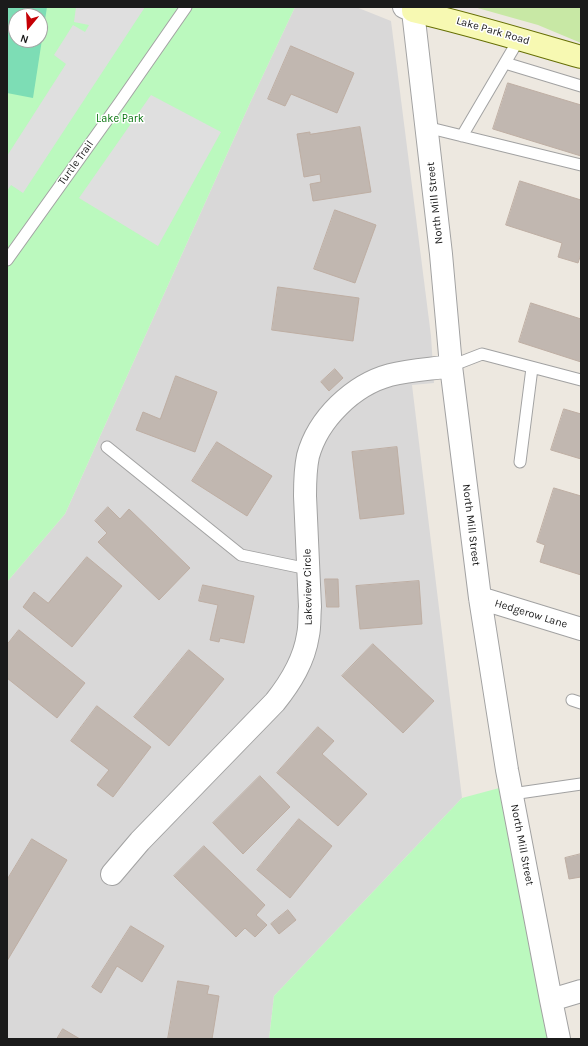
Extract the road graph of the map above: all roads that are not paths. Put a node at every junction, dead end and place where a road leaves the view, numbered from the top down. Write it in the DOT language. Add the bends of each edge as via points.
graph roads {
  1 [pos="186,7"];
  2 [pos="410,8"];
  3 [pos="520,39"];
  4 [pos="581,57"];
  5 [pos="505,63"];
  6 [pos="581,86"];
  7 [pos="426,127"];
  8 [pos="462,136"];
  9 [pos="581,165"];
  10 [pos="7,260"];
  11 [pos="451,366"];
  12 [pos="532,368"];
  13 [pos="581,380"];
  14 [pos="107,447"];
  15 [pos="520,462"];
  16 [pos="308,569"];
  17 [pos="480,598"];
  18 [pos="581,629"];
  19 [pos="581,784"];
  20 [pos="512,794"];
  21 [pos="112,874"];
  22 [pos="581,991"];
  23 [pos="551,1000"];
  24 [pos="559,1039"];
  1 -- 10 [label="lane, Turtle Trail"];
  2 -- 3 [label="main road, Lake Park Road"];
  2 -- 7 [label="street, North Mill Street"];
  3 -- 4 [label="main road, Lake Park Road"];
  3 -- 5 [label="lane"];
  5 -- 6 [label="lane"];
  5 -- 8 [label="lane"];
  7 -- 8 [label="lane"];
  7 -- 11 [label="street, North Mill Street"];
  8 -- 9 [label="lane"];
  11 -- 12 [label="lane" via="482,354"];
  11 -- 16 [label="street, Lakeview Circle" via="405,372 376,380 348,397 327,420 309,455 304,482"];
  11 -- 17 [label="street, North Mill Street"];
  12 -- 13 [label="lane"];
  12 -- 15 [label="lane"];
  14 -- 16 [label="lane" via="241,555"];
  16 -- 21 [label="street, Lakeview Circle" via="308,634 302,658 292,679 274,702 140,841"];
  17 -- 18 [label="street, Hedgerow Lane"];
  17 -- 20 [label="street, North Mill Street"];
  19 -- 20 [label="lane"];
  20 -- 23 [label="street, North Mill Street"];
  22 -- 23 [label="street"];
  23 -- 24 [label="street, North Mill Street"];
}
